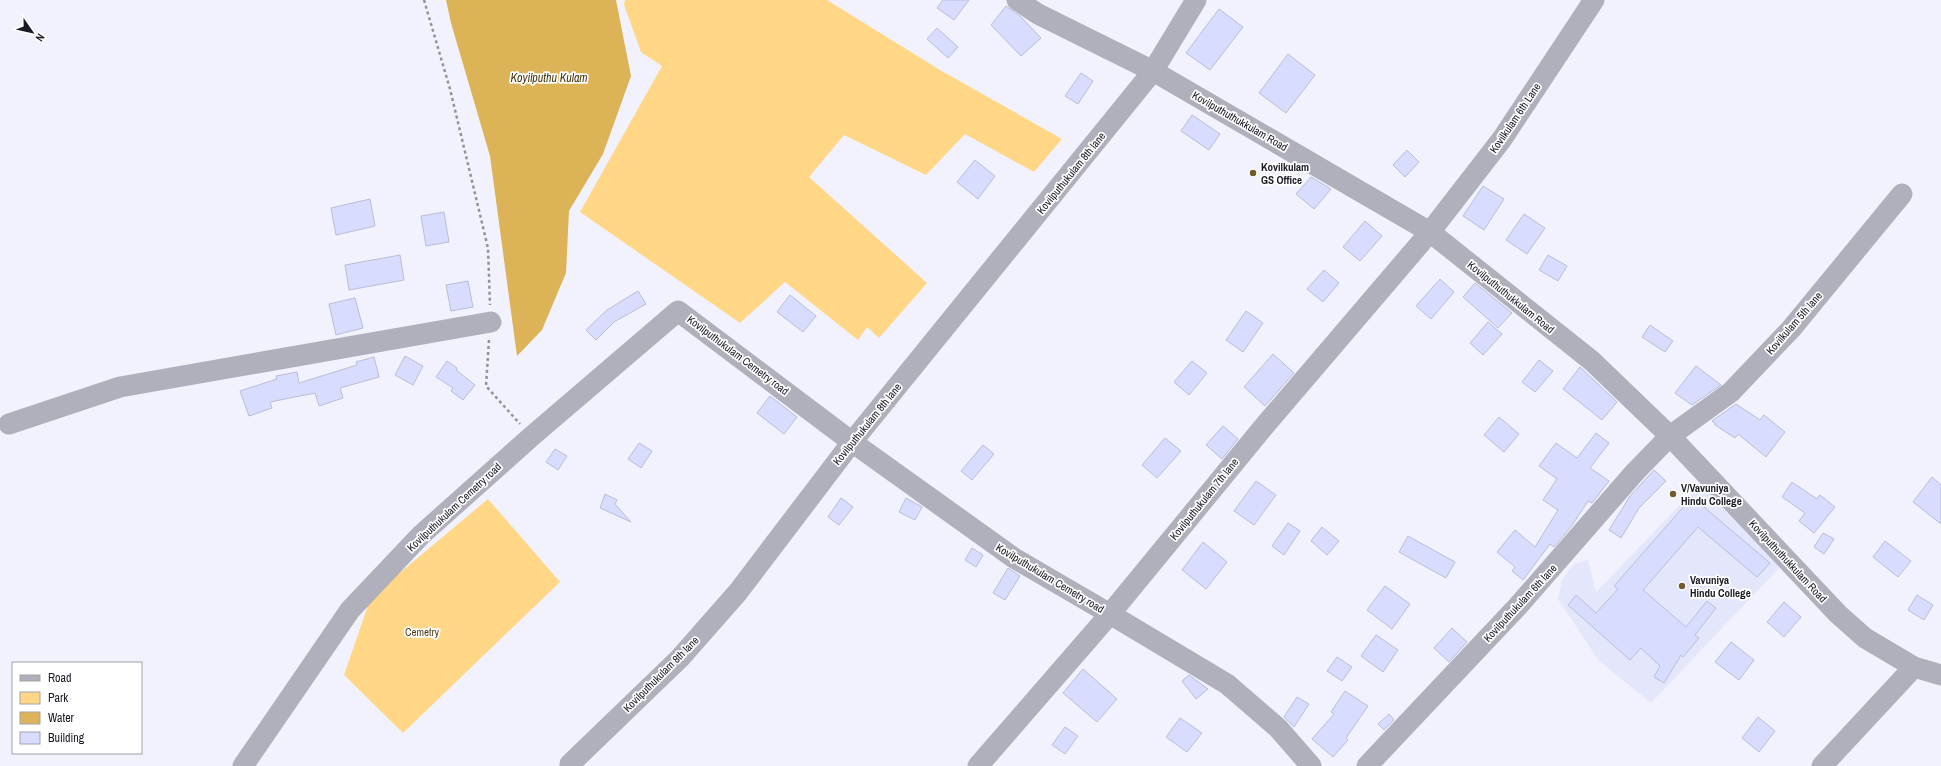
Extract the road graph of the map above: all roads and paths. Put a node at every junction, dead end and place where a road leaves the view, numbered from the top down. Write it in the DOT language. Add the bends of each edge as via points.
graph roads {
  1 [pos="424,0"];
  2 [pos="1017,0"];
  3 [pos="1196,0"];
  4 [pos="1594,0"];
  5 [pos="1153,71"];
  6 [pos="1902,194"];
  7 [pos="1430,232"];
  8 [pos="491,322"];
  9 [pos="9,424"];
  10 [pos="532,436"];
  11 [pos="1670,436"];
  12 [pos="852,442"];
  13 [pos="1110,614"];
  14 [pos="1914,667"];
  15 [pos="1941,675"];
  16 [pos="243,766"];
  17 [pos="572,766"];
  18 [pos="978,766"];
  19 [pos="1311,766"];
  20 [pos="1367,766"];
  21 [pos="1822,766"];
  1 -- 8 [label="path" via="450,89 488,248"];
  2 -- 5 [label="street, Kovilputhuthukkulam Road" via="1038,14"];
  3 -- 5 [label="street, Kovilputhukulam 8th lane"];
  4 -- 7 [label="street, Kovilkulam 6th Lane" via="1502,139"];
  5 -- 7 [label="street, Kovilputhuthukkulam Road"];
  5 -- 12 [label="street, Kovilputhukulam 8th lane"];
  6 -- 11 [label="street, Kovilkulam 5th lane" via="1791,329 1753,369 1730,392"];
  7 -- 11 [label="street, Kovilputhuthukkulam Road" via="1592,361"];
  7 -- 13 [label="street, Kovilputhukulam 7th lane" via="1271,418"];
  8 -- 9 [label="street" via="120,387"];
  8 -- 10 [label="path" via="486,386"];
  10 -- 12 [label="street, Kovilputhukulam Cemetry road" via="678,311"];
  10 -- 16 [label="street, Kovilputhukulam Cemetry road" via="421,535 350,610"];
  11 -- 14 [label="street, Kovilputhuthukkulam Road" via="1838,614 1865,638"];
  11 -- 20 [label="street, Kovilputhukulam 6th lane" via="1635,472 1518,606"];
  12 -- 13 [label="street, Kovilputhukulam Cemetry road" via="1014,558"];
  12 -- 17 [label="street, Kovilputhukulam 8th lane" via="738,592 680,658 570,764"];
  13 -- 18 [label="street, Kovilputhukulam 7th lane"];
  13 -- 19 [label="street, Kovilputhukulam Cemetry road" via="1227,684 1278,728"];
  14 -- 15 [label="street, Kovilputhuthukkulam Road"];
  14 -- 21 [label="street"];
}
